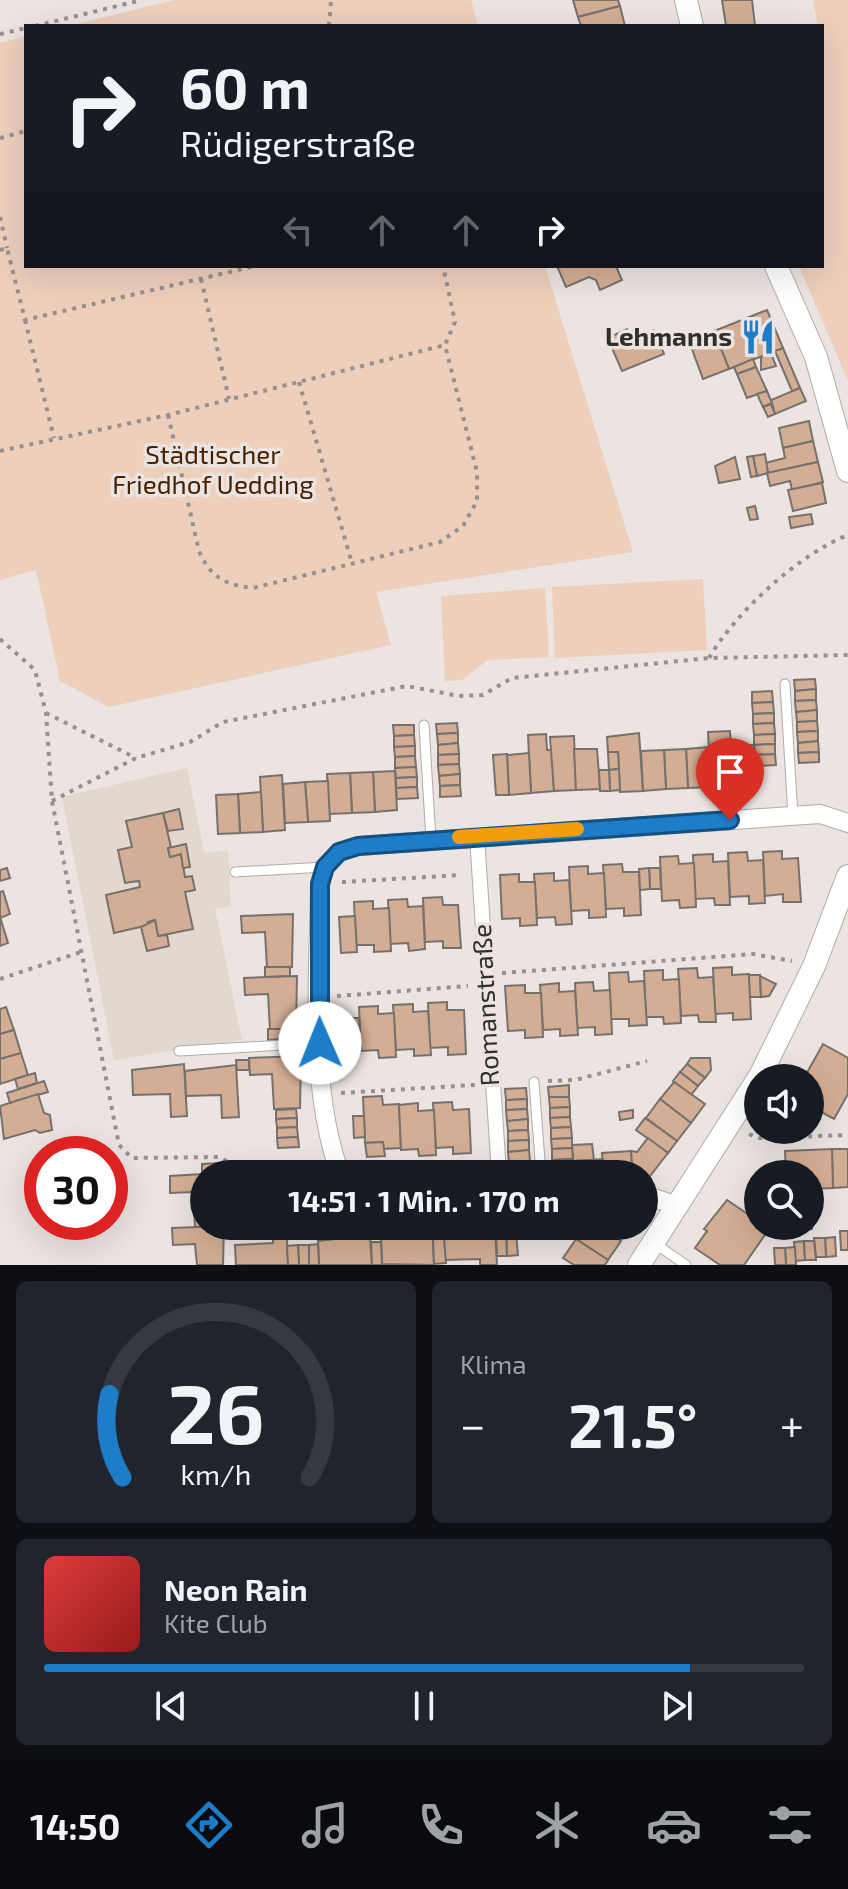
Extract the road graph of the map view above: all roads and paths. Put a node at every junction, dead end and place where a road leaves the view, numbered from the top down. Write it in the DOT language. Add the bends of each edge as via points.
graph roads {
  1 [pos="142,0"];
  2 [pos="331,0"];
  3 [pos="686,0"];
  4 [pos="43,24"];
  5 [pos="329,24"];
  6 [pos="692,24"];
  7 [pos="24,28"];
  8 [pos="0,34"];
  9 [pos="24,132"];
  10 [pos="0,138"];
  11 [pos="0,217"];
  12 [pos="7,248"];
  13 [pos="0,250"];
  14 [pos="209,268"];
  15 [pos="246,268"];
  16 [pos="443,268"];
  17 [pos="777,268"];
  18 [pos="211,276"];
  19 [pos="201,279"];
  20 [pos="25,320"];
  21 [pos="445,345"];
  22 [pos="299,382"];
  23 [pos="229,399"];
  24 [pos="168,415"];
  25 [pos="55,439"];
  26 [pos="0,451"];
  27 [pos="848,471"];
  28 [pos="848,535"];
  29 [pos="352,563"];
  30 [pos="0,639"];
  31 [pos="848,655"];
  32 [pos="709,658"];
  33 [pos="785,684"];
  34 [pos="46,713"];
  35 [pos="424,725"];
  36 [pos="136,758"];
  37 [pos="52,801"];
  38 [pos="793,816"];
  39 [pos="848,823"];
  40 [pos="477,836"];
  41 [pos="431,840"];
  42 [pos="235,872"];
  43 [pos="479,874"];
  44 [pos="322,875"];
  45 [pos="848,876"];
  46 [pos="81,952"];
  47 [pos="814,966"];
  48 [pos="0,979"];
  49 [pos="484,980"];
  50 [pos="319,997"];
  51 [pos="320,1043"];
  52 [pos="179,1051"];
  53 [pos="765,1064"];
  54 [pos="534,1082"];
  55 [pos="744,1100"];
  56 [pos="728,1126"];
  57 [pos="848,1135"];
  58 [pos="224,1160"];
  59 [pos="336,1160"];
  60 [pos="498,1160"];
  61 [pos="540,1160"];
  62 [pos="658,1199"];
  63 [pos="679,1206"];
  64 [pos="654,1243"];
  65 [pos="639,1265"];
  66 [pos="686,1265"];
  1 -- 4 [label="path"];
  2 -- 5 [label="path"];
  3 -- 6 [label="street"];
  7 -- 8 [label="path"];
  9 -- 10 [label="path"];
  11 -- 12 [label="path"];
  12 -- 13 [label="path"];
  12 -- 20 [label="path"];
  14 -- 18 [label="path"];
  15 -- 18 [label="path"];
  16 -- 21 [label="path" via="455,322"];
  17 -- 27 [label="street" via="816,357"];
  18 -- 19 [label="path"];
  19 -- 20 [label="path"];
  19 -- 23 [label="path"];
  20 -- 25 [label="path"];
  21 -- 22 [label="path"];
  21 -- 29 [label="path" via="477,472 477,501 463,526 440,542"];
  22 -- 23 [label="path"];
  22 -- 29 [label="path"];
  23 -- 24 [label="path"];
  24 -- 25 [label="path"];
  24 -- 29 [label="path" via="208,571 230,586 253,588"];
  25 -- 26 [label="path"];
  28 -- 32 [label="path" via="821,546 725,629"];
  30 -- 34 [label="path" via="35,670"];
  31 -- 32 [label="path"];
  32 -- 36 [label="path" via="512,678 483,695 407,686 223,722 190,742"];
  33 -- 38 [label="lane"];
  34 -- 36 [label="path"];
  34 -- 37 [label="path"];
  35 -- 41 [label="lane"];
  36 -- 37 [label="path"];
  37 -- 46 [label="path"];
  38 -- 39 [label="street" via="820,814"];
  38 -- 40 [label="street"];
  40 -- 41 [label="street"];
  40 -- 43 [label="street, Romanstraße"];
  41 -- 44 [label="street" via="339,852"];
  42 -- 44 [label="lane"];
  43 -- 44 [label="path"];
  43 -- 49 [label="street, Romanstraße"];
  44 -- 50 [label="street"];
  45 -- 47 [label="street"];
  46 -- 48 [label="path"];
  46 -- 58 [label="path" via="119,1145 132,1158"];
  47 -- 49 [label="path" via="753,954"];
  47 -- 53 [label="street"];
  49 -- 50 [label="path"];
  49 -- 60 [label="street, Romanstraße"];
  50 -- 51 [label="street"];
  51 -- 52 [label="lane"];
  51 -- 59 [label="street" via="322,1094"];
  54 -- 61 [label="lane"];
  55 -- 56 [label="street"];
  56 -- 57 [label="path" via="759,1138"];
  56 -- 63 [label="street"];
  62 -- 63 [label="street"];
  63 -- 64 [label="street"];
  64 -- 65 [label="street"];
  64 -- 66 [label="lane"];
}
